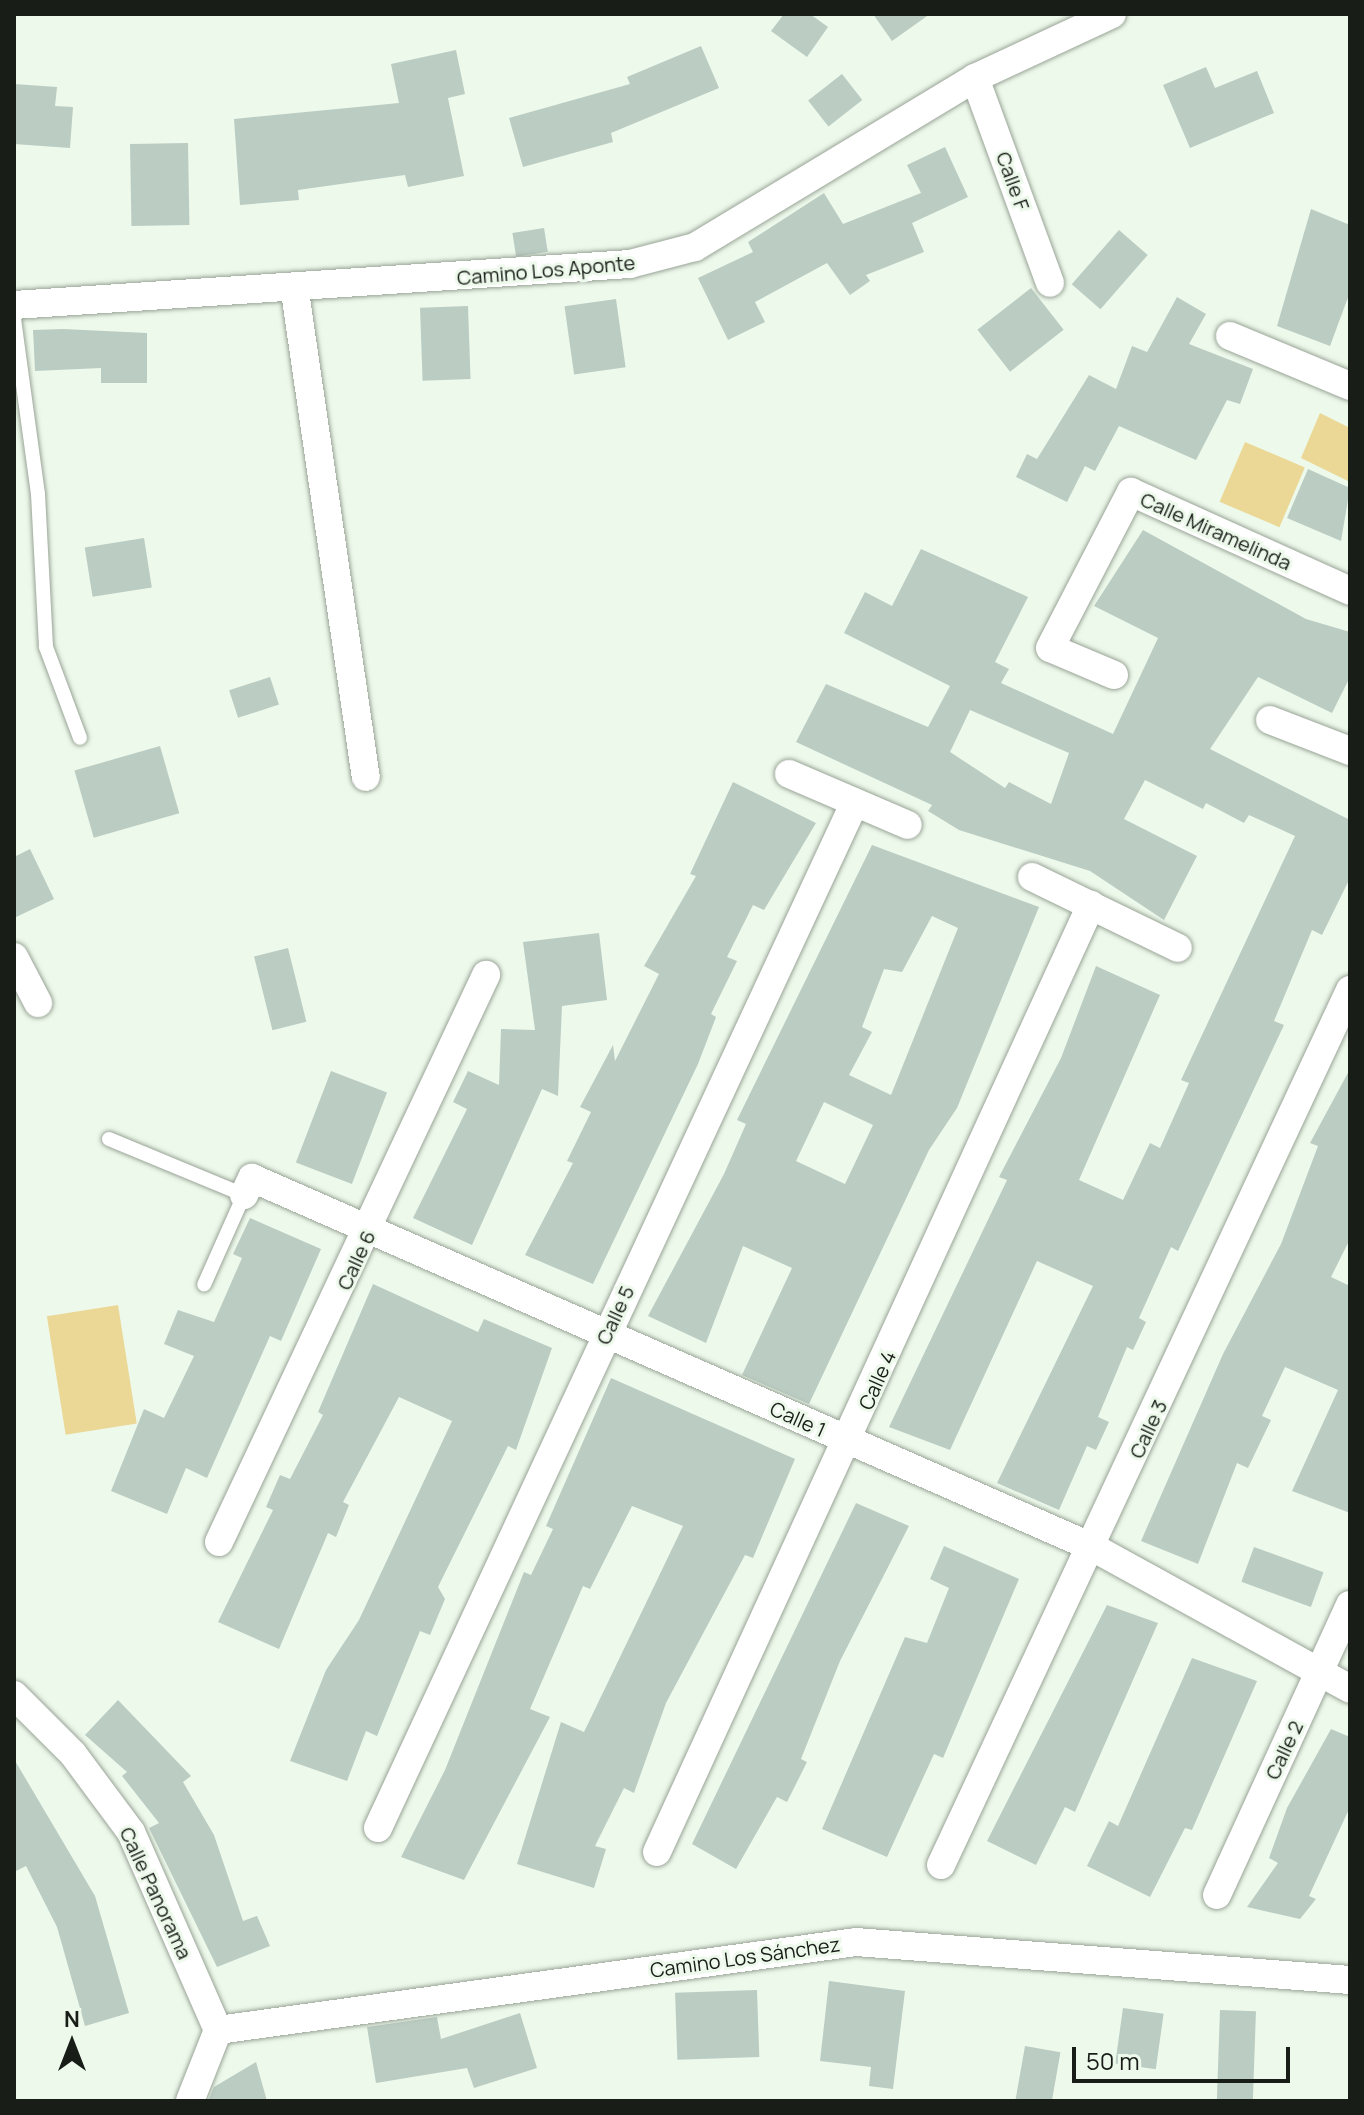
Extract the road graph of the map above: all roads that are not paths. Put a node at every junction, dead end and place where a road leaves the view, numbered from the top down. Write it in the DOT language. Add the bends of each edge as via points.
graph roads {
  1 [pos="1112,14"];
  2 [pos="975,78"];
  3 [pos="1050,283"];
  4 [pos="295,292"];
  5 [pos="14,305"];
  6 [pos="14,319"];
  7 [pos="1230,336"];
  8 [pos="1350,386"];
  9 [pos="1350,591"];
  10 [pos="1114,675"];
  11 [pos="1270,720"];
  12 [pos="80,738"];
  13 [pos="1350,751"];
  14 [pos="789,774"];
  15 [pos="366,777"];
  16 [pos="855,802"];
  17 [pos="908,825"];
  18 [pos="1032,877"];
  19 [pos="1091,905"];
  20 [pos="1178,948"];
  21 [pos="14,957"];
  22 [pos="486,975"];
  23 [pos="1350,990"];
  24 [pos="38,1003"];
  25 [pos="109,1139"];
  26 [pos="244,1195"];
  27 [pos="369,1230"];
  28 [pos="204,1285"];
  29 [pos="606,1334"];
  30 [pos="849,1442"];
  31 [pos="219,1542"];
  32 [pos="1094,1548"];
  33 [pos="1350,1605"];
  34 [pos="1320,1671"];
  35 [pos="1350,1689"];
  36 [pos="14,1695"];
  37 [pos="378,1828"];
  38 [pos="657,1852"];
  39 [pos="941,1865"];
  40 [pos="1217,1895"];
  41 [pos="1350,1980"];
  42 [pos="218,2030"];
  43 [pos="194,2098"];
  1 -- 2 [label="street, Camino Los Aponte"];
  2 -- 3 [label="street, Calle F"];
  2 -- 4 [label="street, Camino Los Aponte" via="695,247 630,264"];
  4 -- 5 [label="street, Camino Los Aponte"];
  4 -- 15 [label="street"];
  6 -- 12 [label="lane" via="38,494 46,647"];
  7 -- 8 [label="street"];
  9 -- 10 [label="street, Calle Miramelinda" via="1131,492 1050,648"];
  11 -- 13 [label="street"];
  14 -- 16 [label="street"];
  16 -- 17 [label="street"];
  16 -- 29 [label="street, Calle 5"];
  18 -- 19 [label="street"];
  19 -- 20 [label="street"];
  19 -- 30 [label="street, Calle 4"];
  21 -- 24 [label="street"];
  22 -- 27 [label="street, Calle 6"];
  23 -- 32 [label="street, Calle 3"];
  25 -- 26 [label="lane"];
  26 -- 27 [label="street, Calle 1" via="252,1178"];
  26 -- 28 [label="lane"];
  27 -- 29 [label="street, Calle 1"];
  27 -- 31 [label="street, Calle 6"];
  29 -- 30 [label="street, Calle 1"];
  29 -- 37 [label="street, Calle 5"];
  30 -- 32 [label="street, Calle 1"];
  30 -- 38 [label="street, Calle 4"];
  32 -- 34 [label="street, Calle 1"];
  32 -- 39 [label="street, Calle 3"];
  33 -- 34 [label="street, Calle 2"];
  34 -- 35 [label="street, Calle 1"];
  34 -- 40 [label="street, Calle 2"];
  36 -- 42 [label="street, Calle Panorama" via="73,1754 131,1832"];
  41 -- 42 [label="street, Camino Los Sánchez" via="856,1942"];
  42 -- 43 [label="street"];
}
